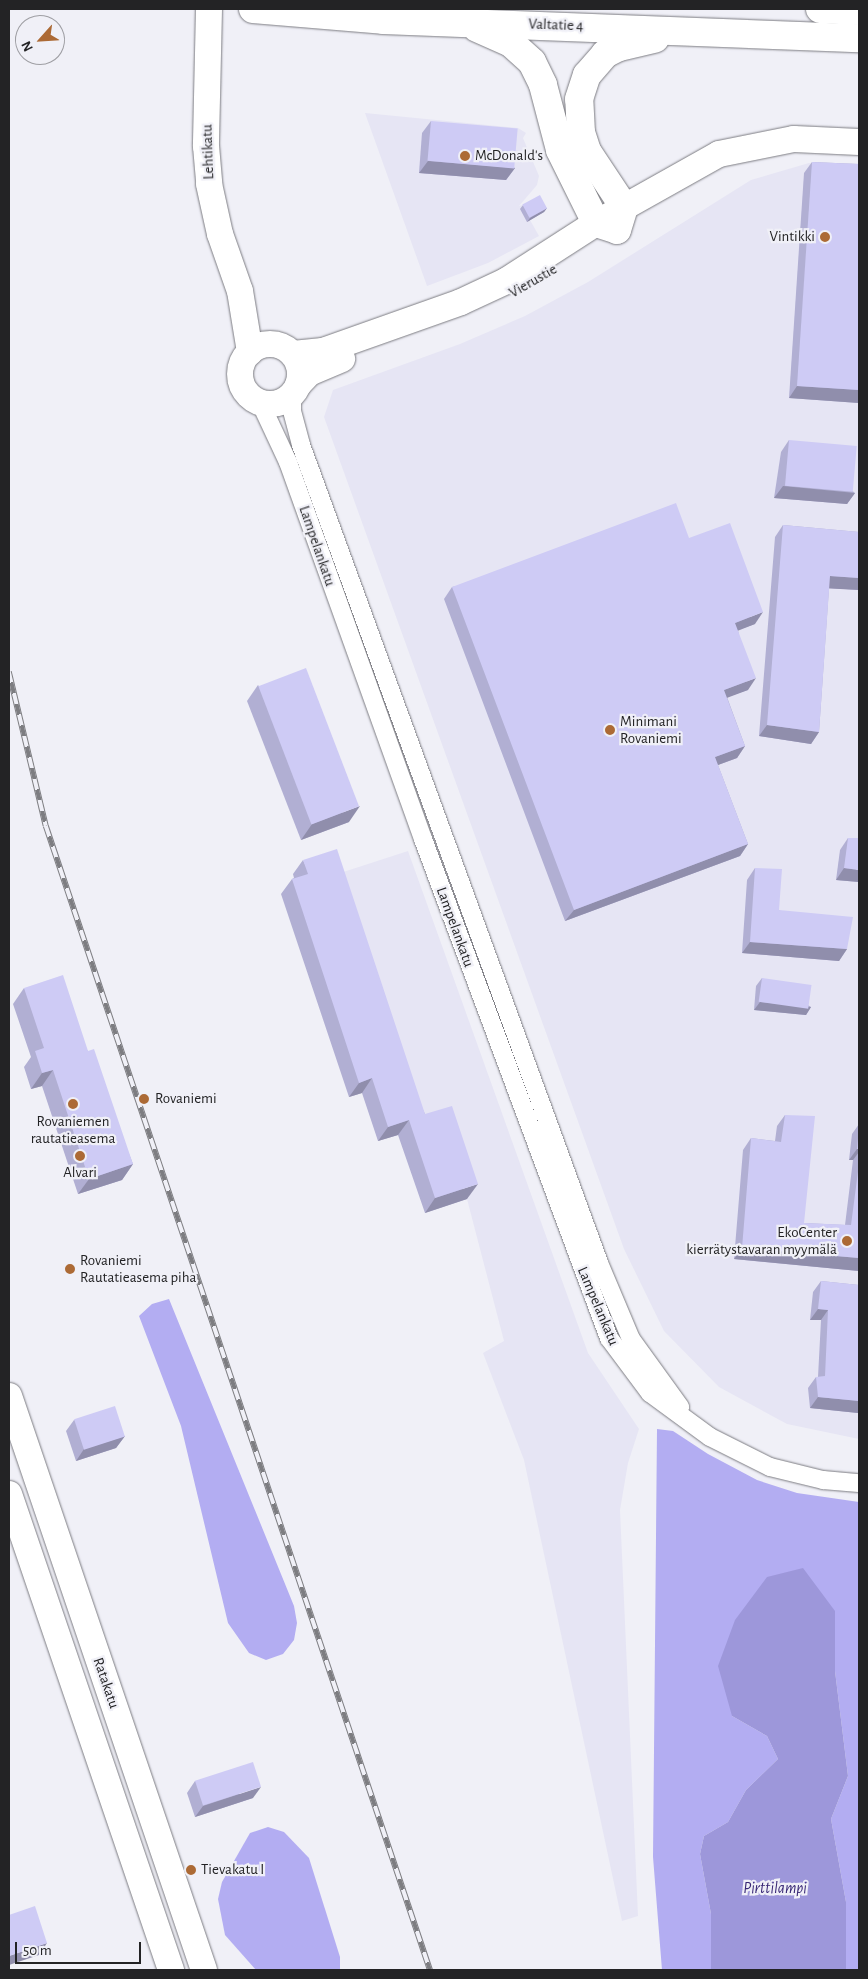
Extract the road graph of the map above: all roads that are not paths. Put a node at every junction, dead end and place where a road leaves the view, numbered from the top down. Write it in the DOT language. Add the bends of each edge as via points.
graph roads {
  1 [pos="209,9"];
  2 [pos="820,9"];
  3 [pos="263,10"];
  4 [pos="859,11"];
  5 [pos="464,23"];
  6 [pos="691,32"];
  7 [pos="859,38"];
  8 [pos="859,142"];
  9 [pos="613,220"];
  10 [pos="240,291"];
  11 [pos="287,350"];
  12 [pos="250,352"];
  13 [pos="295,390"];
  14 [pos="260,402"];
  15 [pos="9,1396"];
  16 [pos="693,1423"];
  17 [pos="859,1484"];
  18 [pos="9,1494"];
  19 [pos="171,1970"];
  20 [pos="204,1970"];
  1 -- 10 [label="street, Lehtikatu" via="206,146 209,184 220,234"];
  2 -- 4 [label="highway"];
  3 -- 5 [label="highway, Valtatie 4"];
  5 -- 6 [label="highway, Valtatie 4"];
  5 -- 9 [label="highway" via="511,43 532,62 543,85 560,150"];
  6 -- 7 [label="highway, Valtatie 4"];
  6 -- 9 [label="highway" via="619,46 594,64 582,85 579,114 587,151"];
  8 -- 9 [label="street, Vierustie" via="794,139 754,147"];
  9 -- 11 [label="street, Vierustie" via="506,280 452,306 323,351"];
  9 -- 13 [label="street, Vierustie" via="496,302 427,331 328,364 310,372"];
  10 -- 11 [label="street, Lehtikatu"];
  10 -- 12 [label="street, Lehtikatu"];
  11 -- 12 [label="street" via="262,345"];
  11 -- 13 [label="street" via="300,372"];
  12 -- 14 [label="street" via="241,366 240,379 245,391"];
  13 -- 14 [label="street" via="278,403"];
  13 -- 16 [label="street, Lampelankatu" via="292,411 301,445 380,654 599,1263 642,1359"];
  14 -- 16 [label="street, Lampelankatu" via="288,462 361,672 597,1311 618,1353 638,1381"];
  15 -- 20 [label="street, Ratakatu"];
  16 -- 17 [label="street, Lampelankatu" via="733,1450 770,1467 823,1480"];
  18 -- 19 [label="street, Ratakatu"];
}
